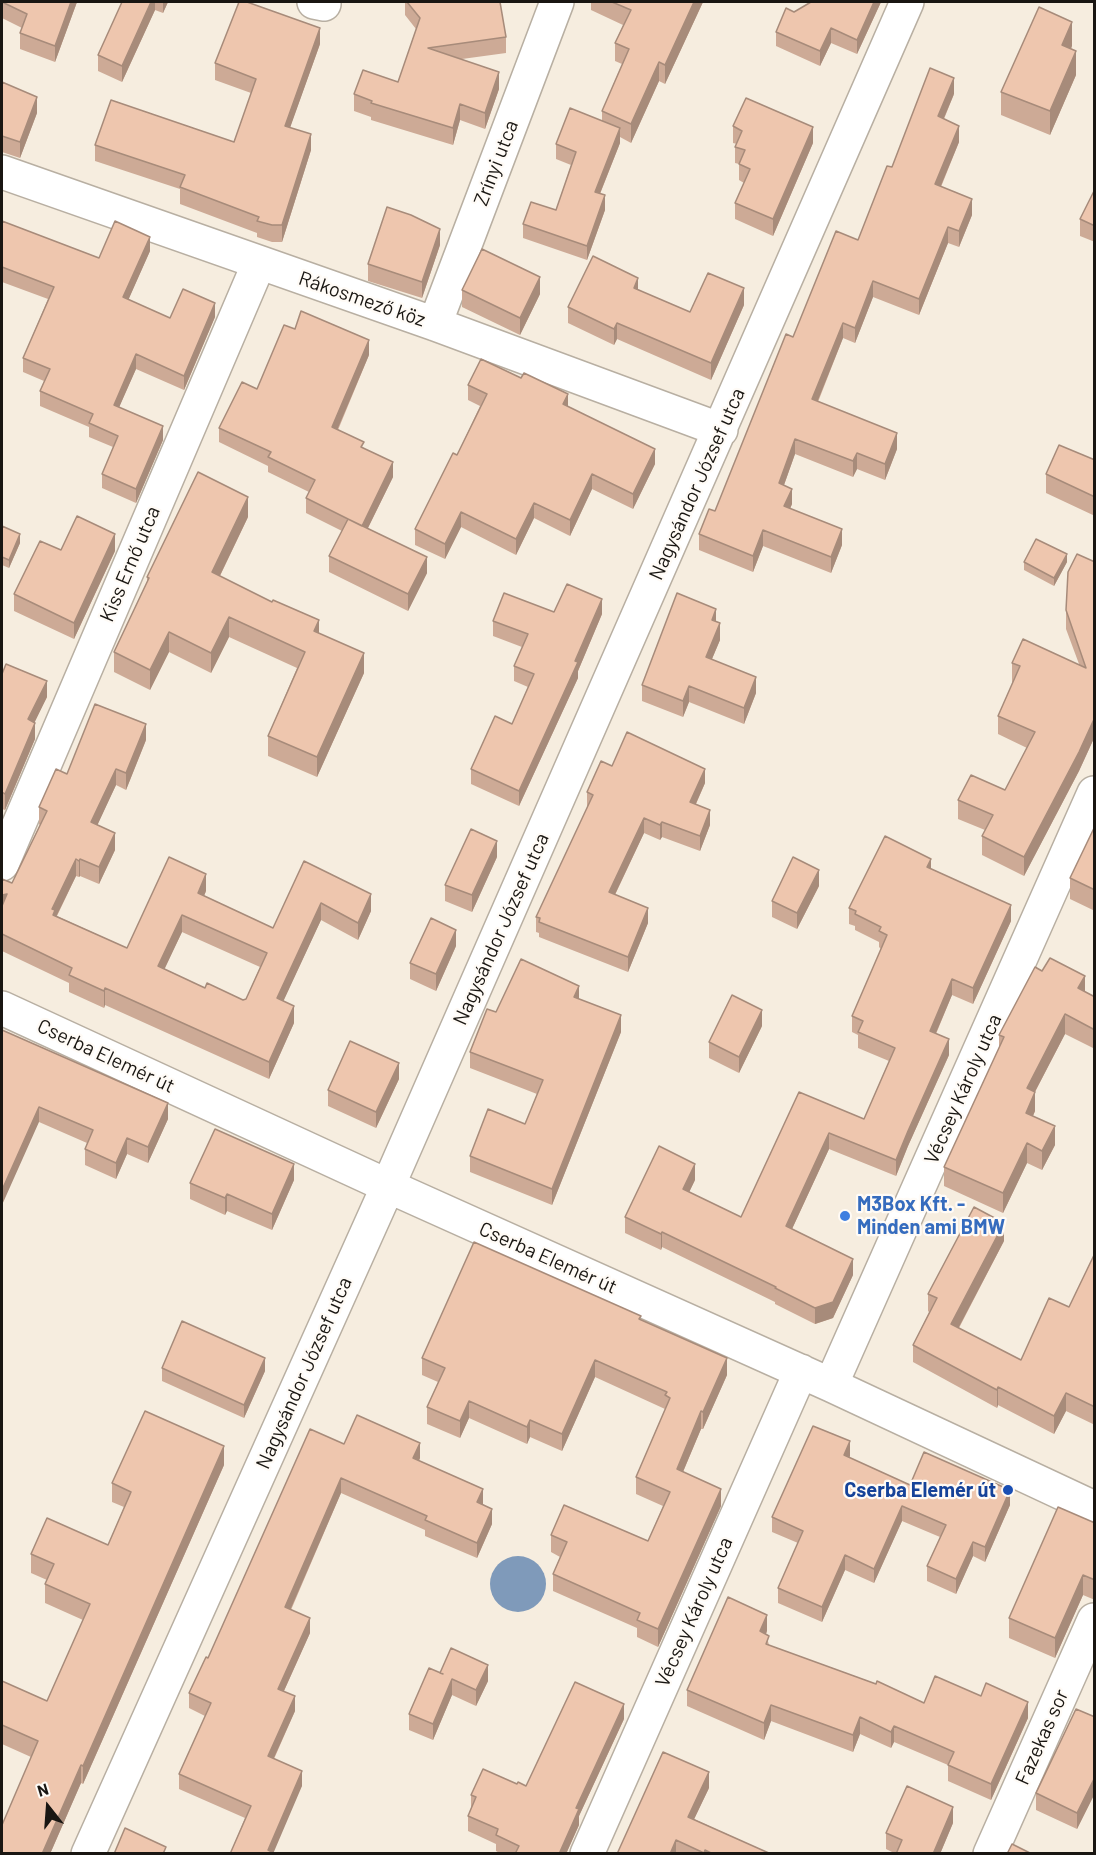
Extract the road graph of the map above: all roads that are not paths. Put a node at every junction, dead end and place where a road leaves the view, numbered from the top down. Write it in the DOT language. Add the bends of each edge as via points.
graph roads {
  1 [pos="557,2"];
  2 [pos="908,2"];
  3 [pos="2,172"];
  4 [pos="259,263"];
  5 [pos="435,324"];
  6 [pos="721,430"];
  7 [pos="1095,793"];
  8 [pos="2,864"];
  9 [pos="2,1008"];
  10 [pos="388,1186"];
  11 [pos="801,1371"];
  12 [pos="831,1385"];
  13 [pos="1095,1508"];
  14 [pos="1095,1620"];
  15 [pos="88,1854"];
  16 [pos="587,1854"];
  17 [pos="990,1854"];
  1 -- 5 [label="street, Zrínyi utca"];
  2 -- 6 [label="street, Nagysándor József utca"];
  3 -- 4 [label="street, Rákosmező köz"];
  4 -- 5 [label="street, Rákosmező köz"];
  4 -- 8 [label="street, Kiss Ernő utca"];
  5 -- 6 [label="street, Rákosmező köz"];
  6 -- 10 [label="street, Nagysándor József utca"];
  7 -- 12 [label="street, Vécsey Károly utca"];
  9 -- 10 [label="street, Cserba Elemér út"];
  10 -- 11 [label="street, Cserba Elemér út"];
  10 -- 15 [label="street, Nagysándor József utca"];
  11 -- 12 [label="street, Cserba Elemér út"];
  11 -- 16 [label="street, Vécsey Károly utca"];
  12 -- 13 [label="street, Cserba Elemér út"];
  14 -- 17 [label="street, Fazekas sor"];
}
